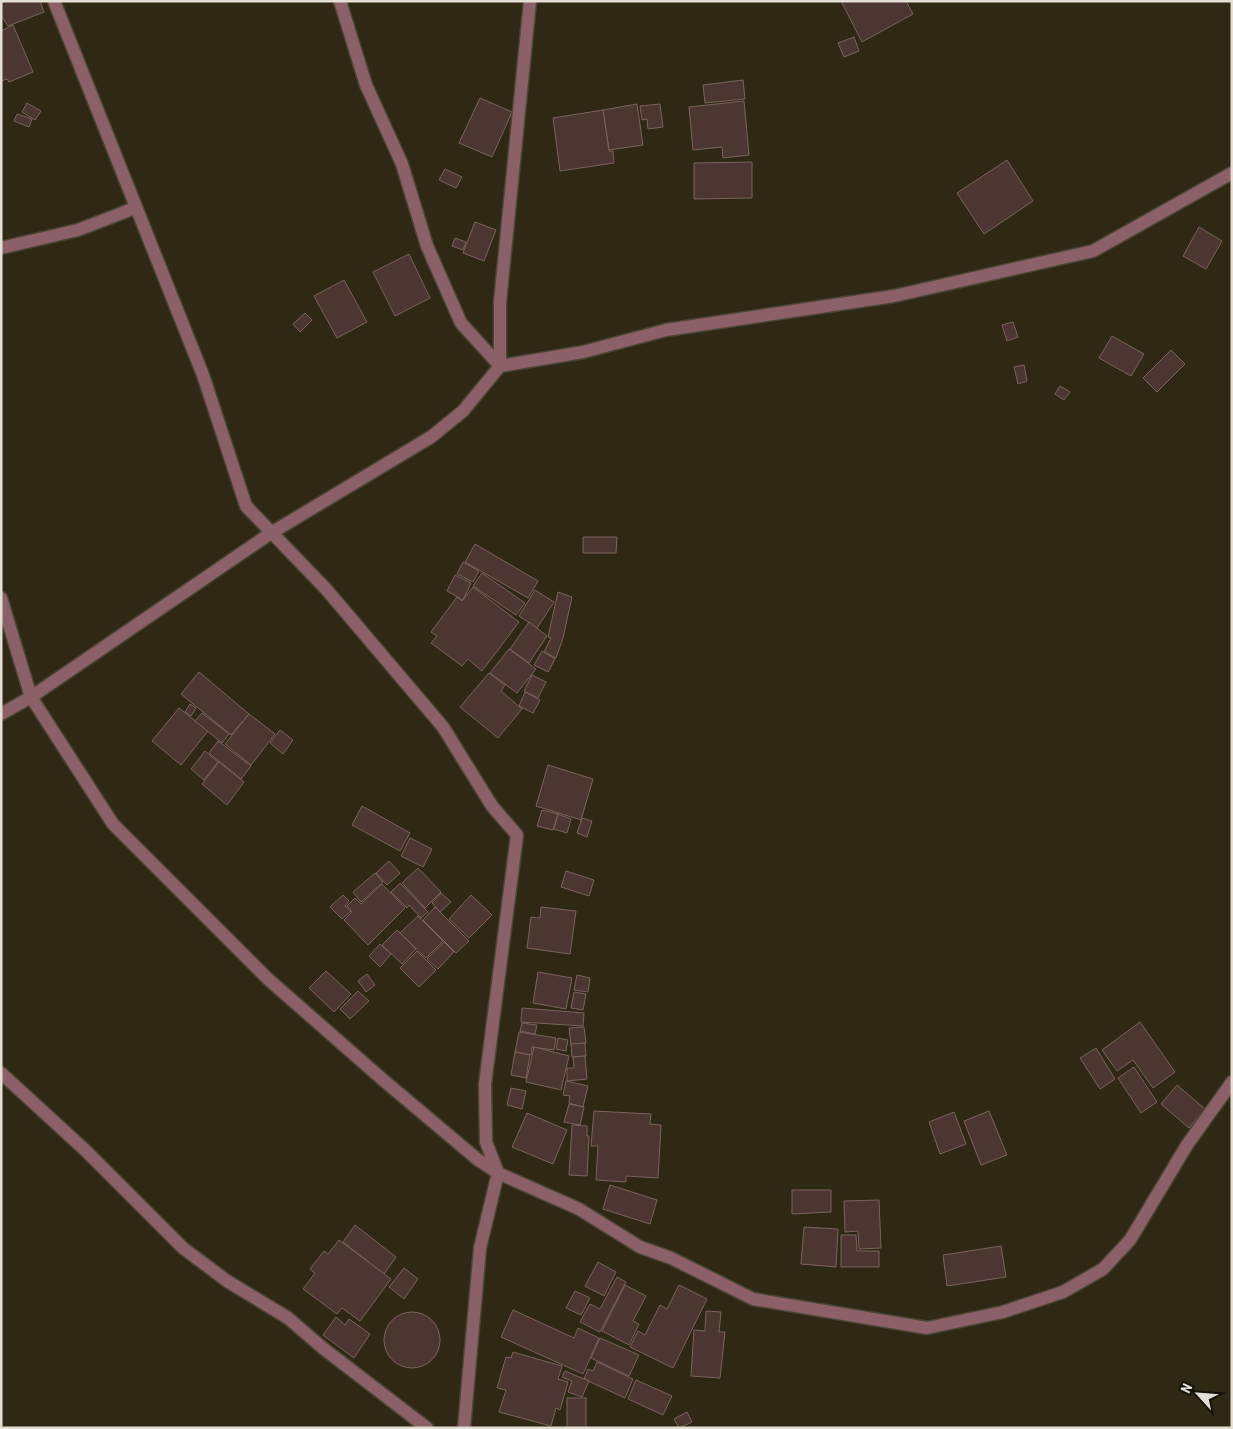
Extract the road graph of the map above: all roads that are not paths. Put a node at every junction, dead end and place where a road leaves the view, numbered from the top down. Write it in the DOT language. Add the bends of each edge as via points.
graph roads {
  1 [pos="54,1"];
  2 [pos="340,1"];
  3 [pos="530,1"];
  4 [pos="1232,173"];
  5 [pos="135,208"];
  6 [pos="1,248"];
  7 [pos="500,366"];
  8 [pos="271,533"];
  9 [pos="1,598"];
  10 [pos="31,698"];
  11 [pos="1,714"];
  12 [pos="1,1072"];
  13 [pos="1232,1082"];
  14 [pos="498,1173"];
  15 [pos="427,1428"];
  16 [pos="464,1428"];
  1 -- 5 [label="street"];
  2 -- 7 [label="street" via="366,85 402,164 431,255 461,323"];
  3 -- 7 [label="street" via="500,302"];
  4 -- 7 [label="street" via="1093,251 894,296 666,330 583,352"];
  5 -- 6 [label="street" via="78,230"];
  5 -- 8 [label="street" via="203,375 246,506"];
  7 -- 8 [label="street" via="463,411 431,437"];
  8 -- 10 [label="street"];
  8 -- 14 [label="street" via="326,589 443,727 492,806 518,835 486,1084 486,1142"];
  9 -- 10 [label="street"];
  10 -- 11 [label="street"];
  10 -- 14 [label="street" via="113,824 268,979 477,1159"];
  12 -- 15 [label="street" via="183,1248 288,1318"];
  13 -- 14 [label="street" via="1188,1145 1130,1240 1102,1269 1063,1292 1003,1312 928,1328 753,1298 671,1258 640,1247 579,1209"];
  14 -- 16 [label="street" via="480,1248"];
}
